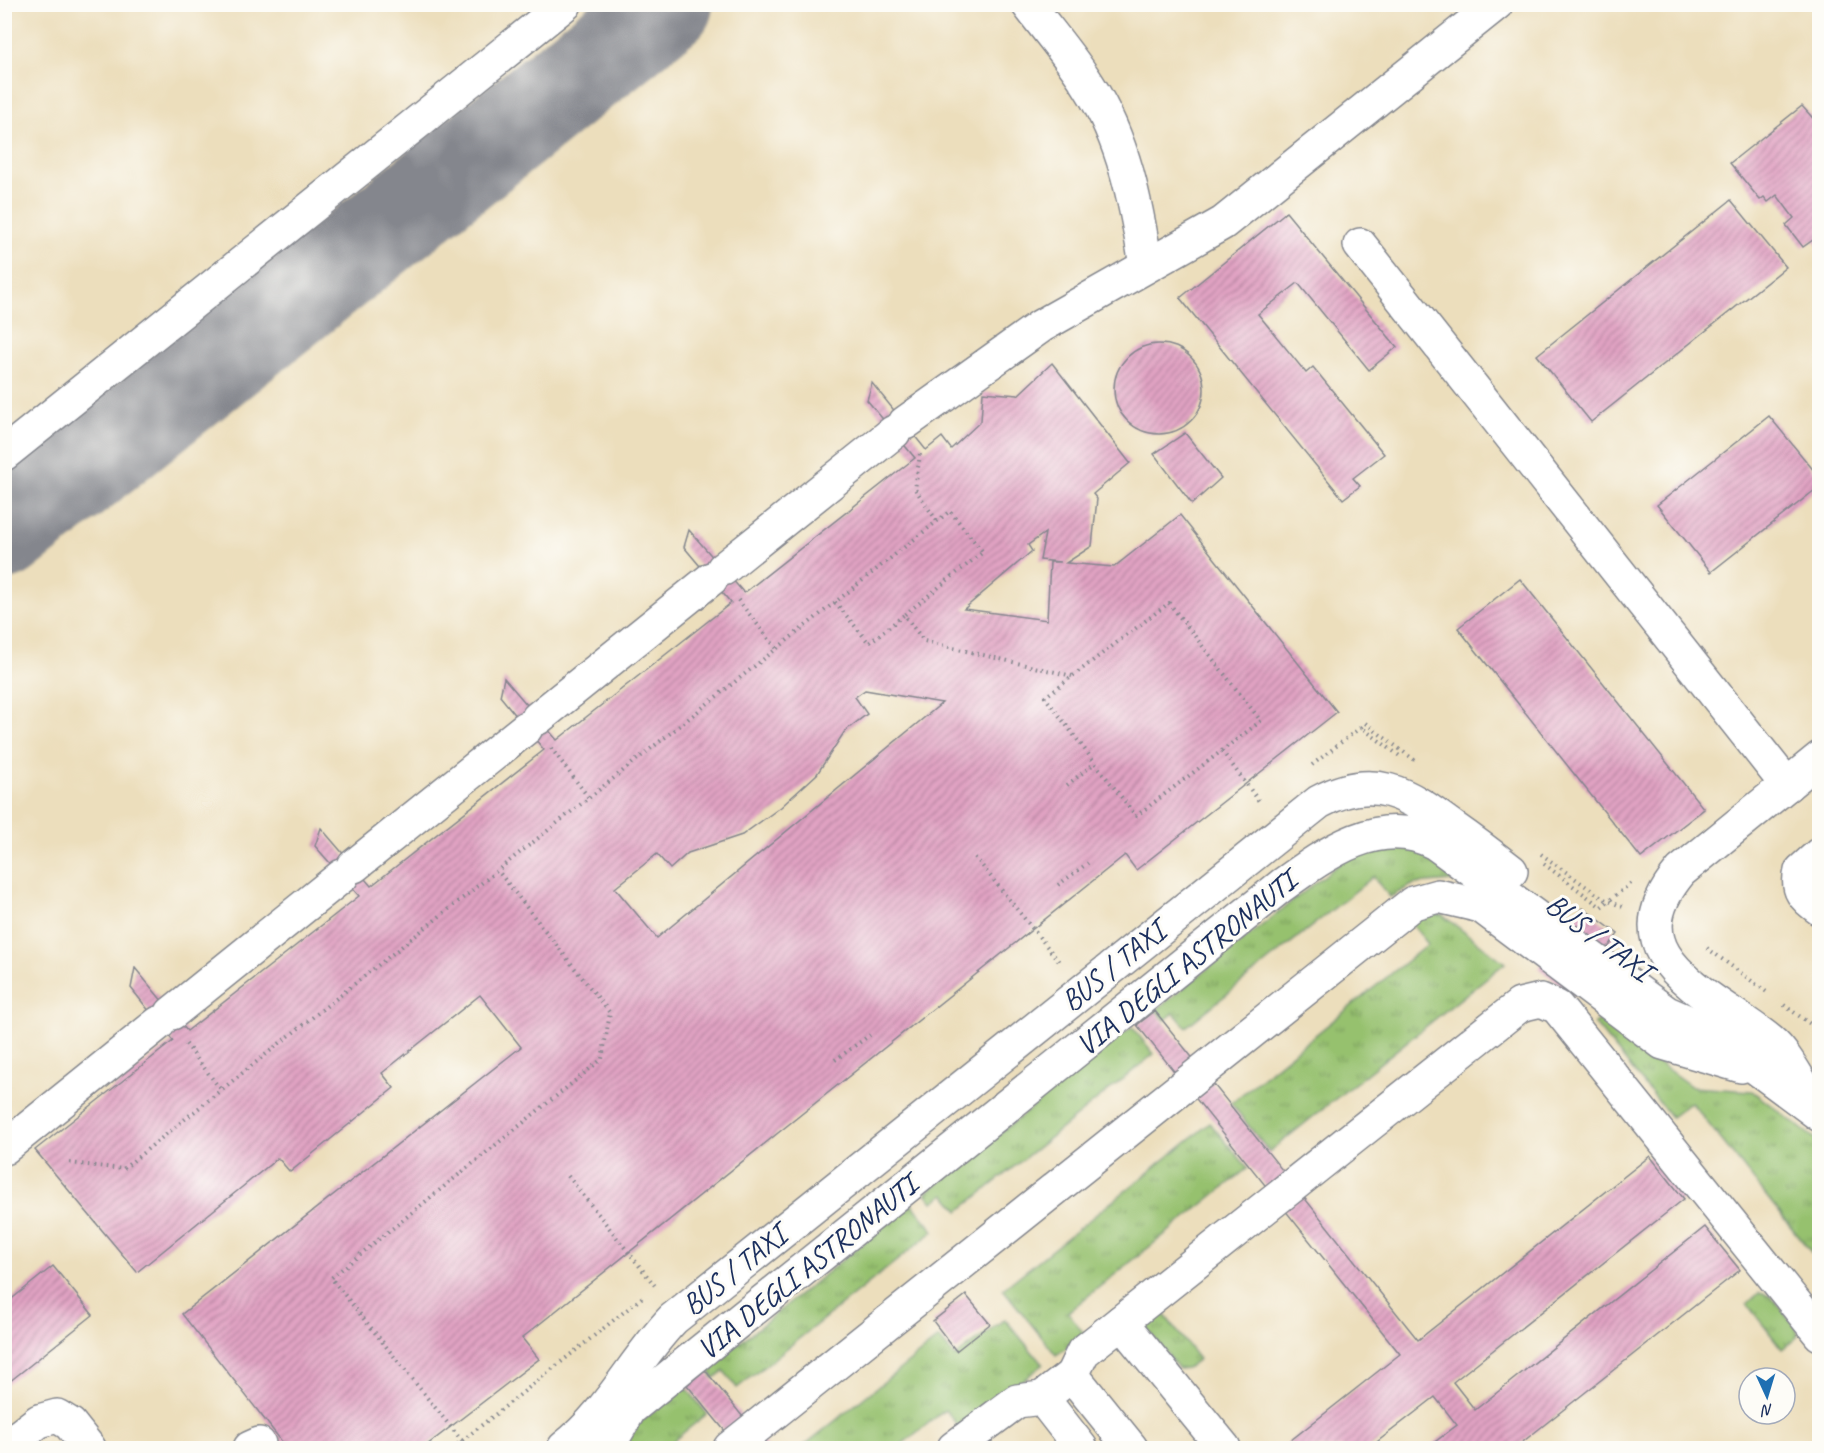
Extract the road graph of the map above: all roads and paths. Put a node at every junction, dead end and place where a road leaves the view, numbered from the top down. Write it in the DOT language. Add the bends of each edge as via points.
graph roads {
  1 [pos="565,4"];
  2 [pos="1028,4"];
  3 [pos="1496,4"];
  4 [pos="1360,245"];
  5 [pos="1146,266"];
  6 [pos="4,454"];
  7 [pos="921,454"];
  8 [pos="937,522"];
  9 [pos="737,598"];
  10 [pos="835,602"];
  11 [pos="903,615"];
  12 [pos="777,649"];
  13 [pos="1072,676"];
  14 [pos="1361,727"];
  15 [pos="538,730"];
  16 [pos="1222,751"];
  17 [pos="1820,758"];
  18 [pos="1095,763"];
  19 [pos="1422,765"];
  20 [pos="1067,785"];
  21 [pos="1787,785"];
  22 [pos="589,798"];
  23 [pos="1262,805"];
  24 [pos="1535,849"];
  25 [pos="1820,854"];
  26 [pos="975,857"];
  27 [pos="1088,863"];
  28 [pos="498,871"];
  29 [pos="1058,885"];
  30 [pos="1820,909"];
  31 [pos="1658,921"];
  32 [pos="1061,965"];
  33 [pos="170,1024"];
  34 [pos="1704,1029"];
  35 [pos="1820,1031"];
  36 [pos="870,1035"];
  37 [pos="835,1060"];
  38 [pos="1763,1073"];
  39 [pos="221,1090"];
  40 [pos="1820,1113"];
  41 [pos="4,1148"];
  42 [pos="70,1163"];
  43 [pos="568,1176"];
  44 [pos="656,1287"];
  45 [pos="1121,1322"];
  46 [pos="1820,1334"];
  47 [pos="1072,1374"];
  48 [pos="1042,1398"];
  49 [pos="462,1441"];
  50 [pos="1122,1445"];
  51 [pos="4,1448"];
  52 [pos="89,1449"];
  53 [pos="564,1449"];
  54 [pos="597,1449"];
  55 [pos="730,1449"];
  56 [pos="954,1449"];
  57 [pos="1081,1449"];
  58 [pos="1224,1449"];
  1 -- 6 [label="street"];
  2 -- 5 [label="street" via="1090,86 1117,141 1134,197"];
  3 -- 5 [label="street" via="1223,222"];
  4 -- 21 [label="street"];
  5 -- 15 [label="street" via="1041,326 899,427 717,574"];
  7 -- 8 [label="path" via="915,489"];
  8 -- 10 [label="path"];
  8 -- 11 [label="path" via="950,511 983,552"];
  9 -- 12 [label="path"];
  10 -- 11 [label="path" via="869,643"];
  10 -- 12 [label="path"];
  11 -- 13 [label="path" via="924,641"];
  12 -- 22 [label="path"];
  13 -- 16 [label="path" via="1169,603 1261,721"];
  13 -- 18 [label="path" via="1045,697"];
  14 -- 19 [label="path" via="1365,723"];
  15 -- 22 [label="path"];
  15 -- 33 [label="street" via="348,871"];
  16 -- 18 [label="path" via="1136,816"];
  16 -- 23 [label="path"];
  17 -- 21 [label="street"];
  18 -- 20 [label="path"];
  21 -- 31 [label="street" via="1680,871 1662,899"];
  22 -- 28 [label="path"];
  24 -- 31 [label="path" via="1602,898"];
  25 -- 30 [label="street" via="1801,871 1799,888"];
  26 -- 32 [label="path"];
  27 -- 29 [label="path"];
  28 -- 39 [label="path"];
  28 -- 49 [label="path" via="610,1013 602,1059 331,1278"];
  31 -- 35 [label="path" via="1684,931"];
  31 -- 40 [label="street" via="1658,945 1670,967 1773,1042"];
  33 -- 39 [label="path"];
  33 -- 41 [label="street"];
  34 -- 38 [label="street, VIA DEGLI ASTRONAUTI"];
  34 -- 53 [label="street, BUS / TAXI" via="1676,996 1428,808 1394,790 1350,788 1319,802 674,1319 644,1353 606,1409"];
  34 -- 54 [label="street, VIA DEGLI ASTRONAUTI" via="1667,1013 1421,835 1389,832 1338,847 1281,886 684,1365 630,1410 616,1433"];
  36 -- 37 [label="path"];
  38 -- 40 [label="street, VIA DEGLI ASTRONAUTI"];
  38 -- 55 [label="street" via="1663,1043 1481,906 1453,898 1426,898 1403,909"];
  39 -- 42 [label="path" via="123,1169"];
  43 -- 44 [label="path"];
  45 -- 46 [label="street" via="1520,1005 1541,1000 1557,1007 1600,1058"];
  45 -- 47 [label="street" via="1083,1352"];
  45 -- 58 [label="street"];
  47 -- 48 [label="street"];
  47 -- 50 [label="street"];
  48 -- 56 [label="street" via="1017,1401"];
  48 -- 57 [label="street"];
  51 -- 52 [label="street" via="39,1421 57,1416 70,1424"];
}
